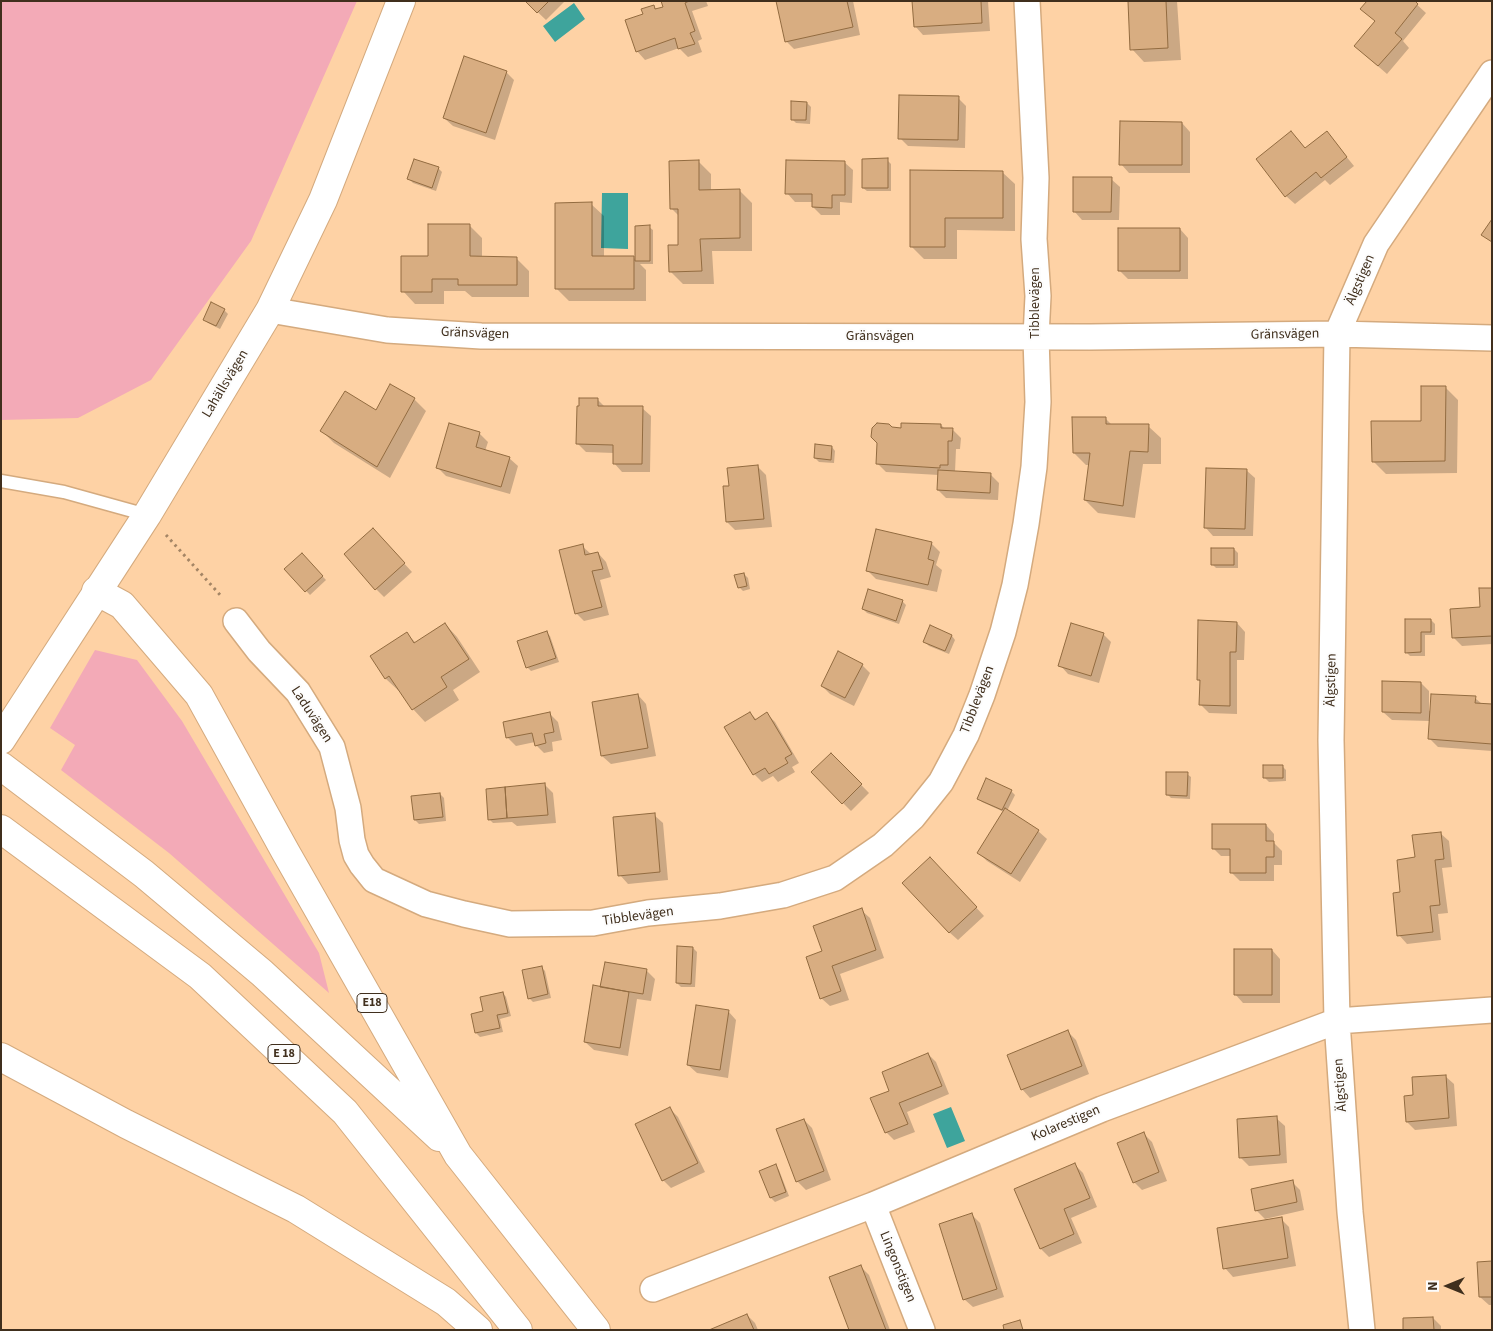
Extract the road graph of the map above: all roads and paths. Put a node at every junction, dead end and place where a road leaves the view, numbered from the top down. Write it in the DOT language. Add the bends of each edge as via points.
graph roads {
  1 [pos="401,1"];
  2 [pos="1027,1"];
  3 [pos="1492,73"];
  4 [pos="270,310"];
  5 [pos="1337,334"];
  6 [pos="1036,337"];
  7 [pos="1492,338"];
  8 [pos="1,481"];
  9 [pos="147,515"];
  10 [pos="96,591"];
  11 [pos="236,621"];
  12 [pos="1,740"];
  13 [pos="1,766"];
  14 [pos="1,829"];
  15 [pos="374,880"];
  16 [pos="1492,1010"];
  17 [pos="1337,1021"];
  18 [pos="1,1057"];
  19 [pos="458,1155"];
  20 [pos="873,1205"];
  21 [pos="653,1289"];
  22 [pos="478,1330"];
  23 [pos="518,1330"];
  24 [pos="596,1330"];
  25 [pos="922,1330"];
  26 [pos="1362,1330"];
  1 -- 4 [label="main road, Lahällsvägen" via="323,200"];
  2 -- 6 [label="street, Tibblevägen" via="1036,178"];
  3 -- 5 [label="street, Älgstigen" via="1376,244"];
  4 -- 6 [label="street, Gränsvägen" via="386,330 482,336"];
  4 -- 9 [label="main road, Lahällsvägen"];
  5 -- 6 [label="street, Gränsvägen"];
  5 -- 7 [label="street, Gränsvägen"];
  5 -- 17 [label="street, Älgstigen" via="1331,740"];
  6 -- 15 [label="street, Tibblevägen" via="1038,402 1034,467 1015,585 1003,632 976,711 941,782 913,817 883,845 836,878 782,895 720,906 648,913 593,924 510,924 426,904"];
  8 -- 9 [label="lane" via="64,492"];
  9 -- 10 [label="main road, Lahällsvägen"];
  9 -- 11 [label="path" via="226,602"];
  10 -- 12 [label="main road, Lahällsvägen"];
  10 -- 19 [label="main road, E18" via="122,605 200,696"];
  11 -- 15 [label="street, Laduvägen" via="298,692 332,747 356,855"];
  13 -- 19 [label="main road" via="144,874 262,973"];
  14 -- 23 [label="main road, E 18" via="200,976 346,1112"];
  16 -- 17 [label="street, Kolarestigen"];
  17 -- 20 [label="street, Kolarestigen" via="1102,1109"];
  17 -- 26 [label="street, Älgstigen"];
  18 -- 22 [label="main road" via="296,1209 446,1302"];
  19 -- 24 [label="main road"];
  20 -- 21 [label="street, Kolarestigen"];
  20 -- 25 [label="street, Lingonstigen"];
}
